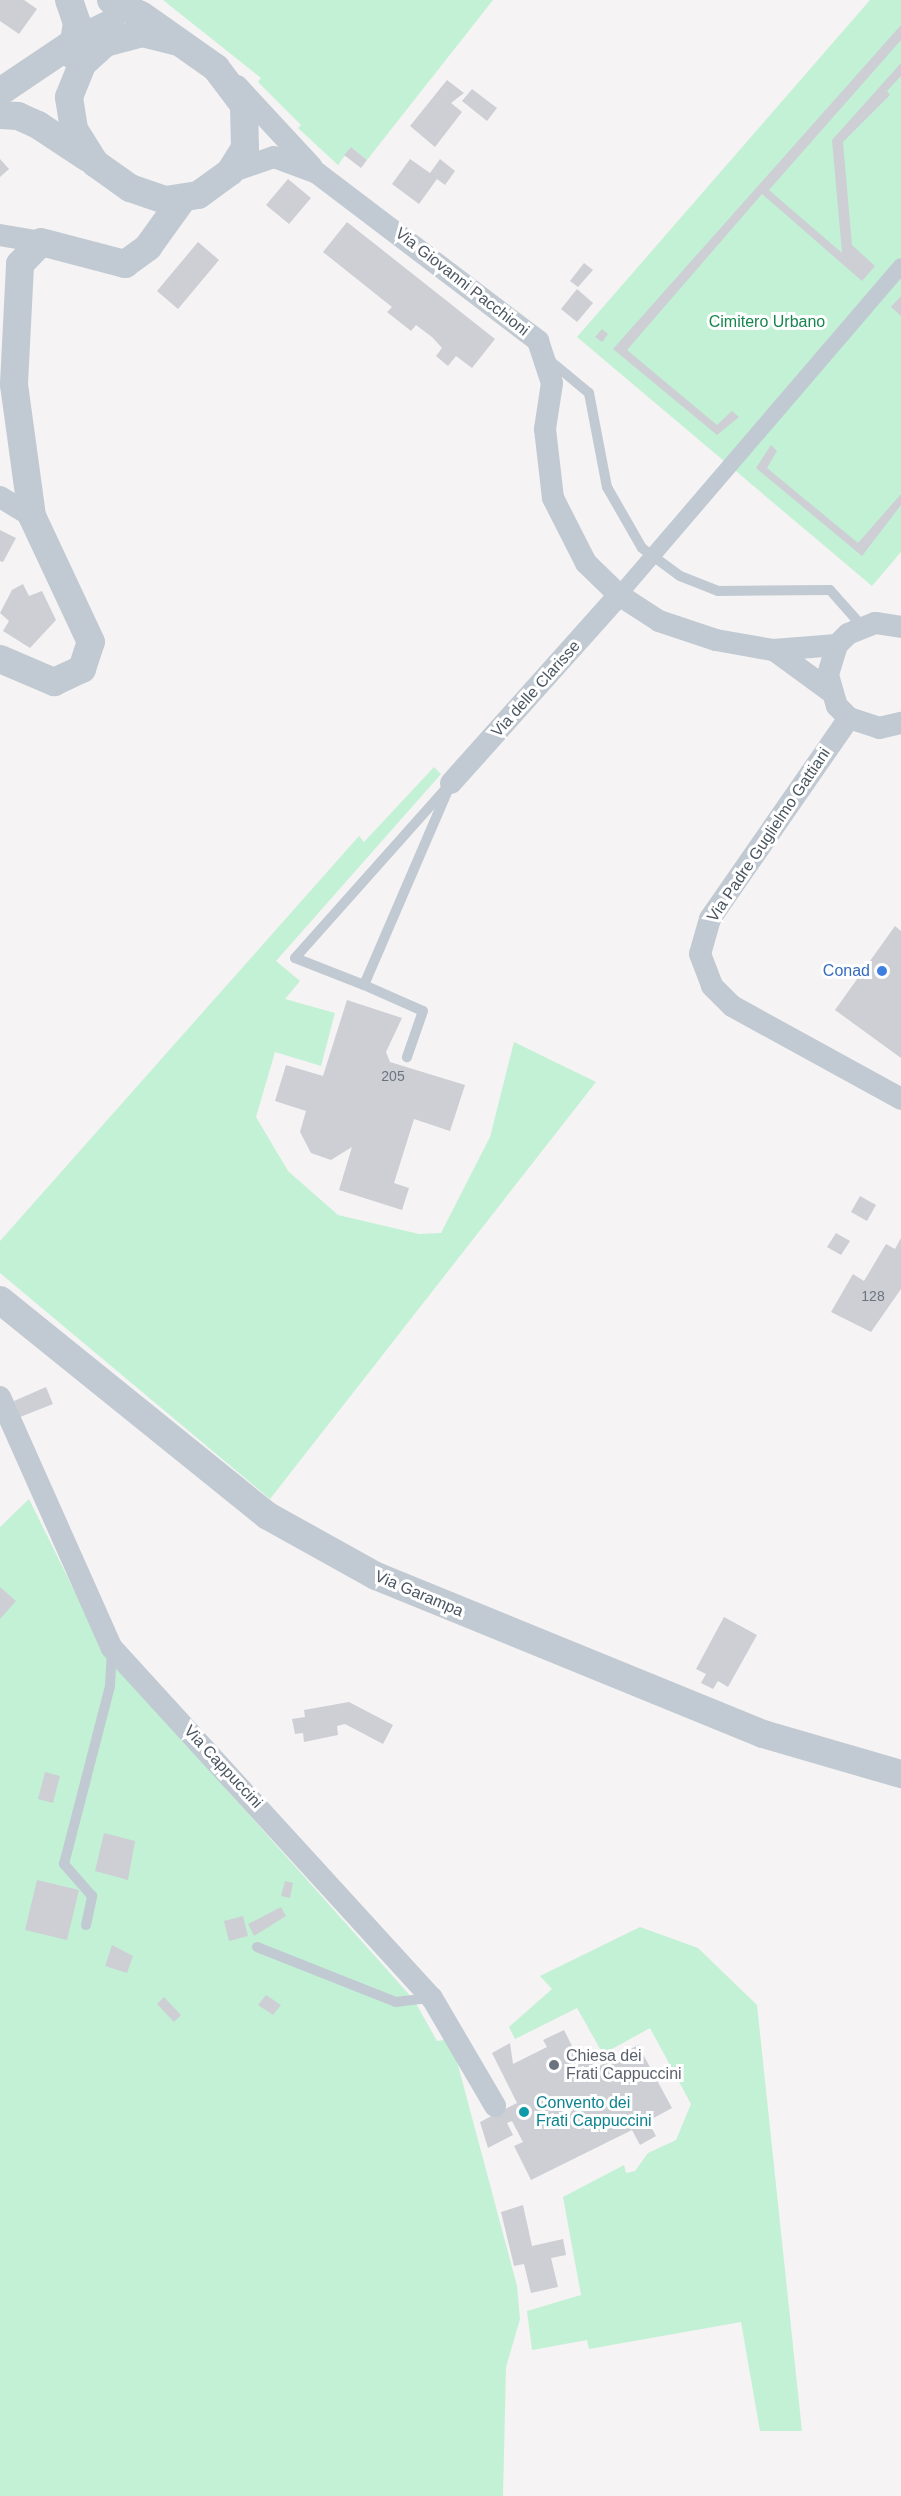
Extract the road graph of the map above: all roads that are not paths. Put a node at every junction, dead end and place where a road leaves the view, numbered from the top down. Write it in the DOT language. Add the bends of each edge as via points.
graph roads {
  1 [pos="69,0"];
  2 [pos="111,0"];
  3 [pos="165,38"];
  4 [pos="77,40"];
  5 [pos="229,78"];
  6 [pos="0,92"];
  7 [pos="0,116"];
  8 [pos="70,116"];
  9 [pos="95,163"];
  10 [pos="230,172"];
  11 [pos="317,173"];
  12 [pos="181,201"];
  13 [pos="0,235"];
  14 [pos="40,242"];
  15 [pos="901,266"];
  16 [pos="548,359"];
  17 [pos="0,497"];
  18 [pos="32,516"];
  19 [pos="654,558"];
  20 [pos="619,595"];
  21 [pos="901,624"];
  22 [pos="862,626"];
  23 [pos="837,645"];
  24 [pos="773,650"];
  25 [pos="0,659"];
  26 [pos="830,691"];
  27 [pos="849,718"];
  28 [pos="901,723"];
  29 [pos="451,783"];
  30 [pos="364,985"];
  31 [pos="407,1057"];
  32 [pos="901,1099"];
  33 [pos="0,1300"];
  34 [pos="0,1397"];
  35 [pos="112,1648"];
  36 [pos="901,1774"];
  37 [pos="86,1925"];
  38 [pos="258,1947"];
  39 [pos="435,1995"];
  40 [pos="495,2106"];
  1 -- 4 [label="street"];
  2 -- 3 [label="street"];
  3 -- 4 [label="street" via="133,22 120,22"];
  3 -- 5 [label="street"];
  3 -- 8 [label="street" via="117,38 92,52 72,86"];
  4 -- 6 [label="street"];
  4 -- 8 [label="street" via="65,77"];
  5 -- 10 [label="street" via="247,118 244,148"];
  5 -- 11 [label="street, Via Giovanni Pacchioni"];
  7 -- 9 [label="street" via="18,116 38,125"];
  8 -- 9 [label="street"];
  9 -- 12 [label="street" via="151,198"];
  10 -- 11 [label="street, Via Giovanni Pacchioni" via="274,157"];
  10 -- 12 [label="street" via="198,195"];
  11 -- 16 [label="street, Via Giovanni Pacchioni" via="527,330"];
  12 -- 14 [label="street" via="148,247 125,264"];
  13 -- 14 [label="street"];
  14 -- 18 [label="street" via="20,264 14,384"];
  15 -- 19 [label="street" via="728,464"];
  16 -- 19 [label="lane" via="589,393 607,487 626,527"];
  16 -- 20 [label="street, Via Giovanni Pacchioni" via="552,383 545,429 553,498 586,563"];
  17 -- 18 [label="street"];
  18 -- 25 [label="street" via="90,634 90,652 82,669 54,682"];
  19 -- 20 [label="street"];
  19 -- 22 [label="lane" via="687,580 718,591 830,590"];
  20 -- 24 [label="street, Via Giovanni Pacchioni" via="687,632"];
  20 -- 29 [label="street, Via delle Clarisse"];
  21 -- 22 [label="street"];
  22 -- 23 [label="street"];
  23 -- 24 [label="street"];
  23 -- 26 [label="street" via="830,660"];
  24 -- 26 [label="street"];
  26 -- 27 [label="street"];
  27 -- 28 [label="street" via="879,728"];
  27 -- 32 [label="street, Via Padre Guglielmo Gattiani" via="710,919 699,954 712,986 732,1006"];
  29 -- 30 [label="lane"];
  29 -- 30 [label="lane" via="295,958"];
  30 -- 31 [label="lane" via="423,1011"];
  33 -- 36 [label="street, Via Garampa" via="268,1516 376,1576 763,1734"];
  34 -- 35 [label="street, Via Cappuccini"];
  35 -- 37 [label="lane" via="110,1686 64,1864 92,1896"];
  35 -- 39 [label="street, Via Cappuccini"];
  38 -- 39 [label="lane" via="396,2002"];
  39 -- 40 [label="street, Via Cappuccini"];
}
